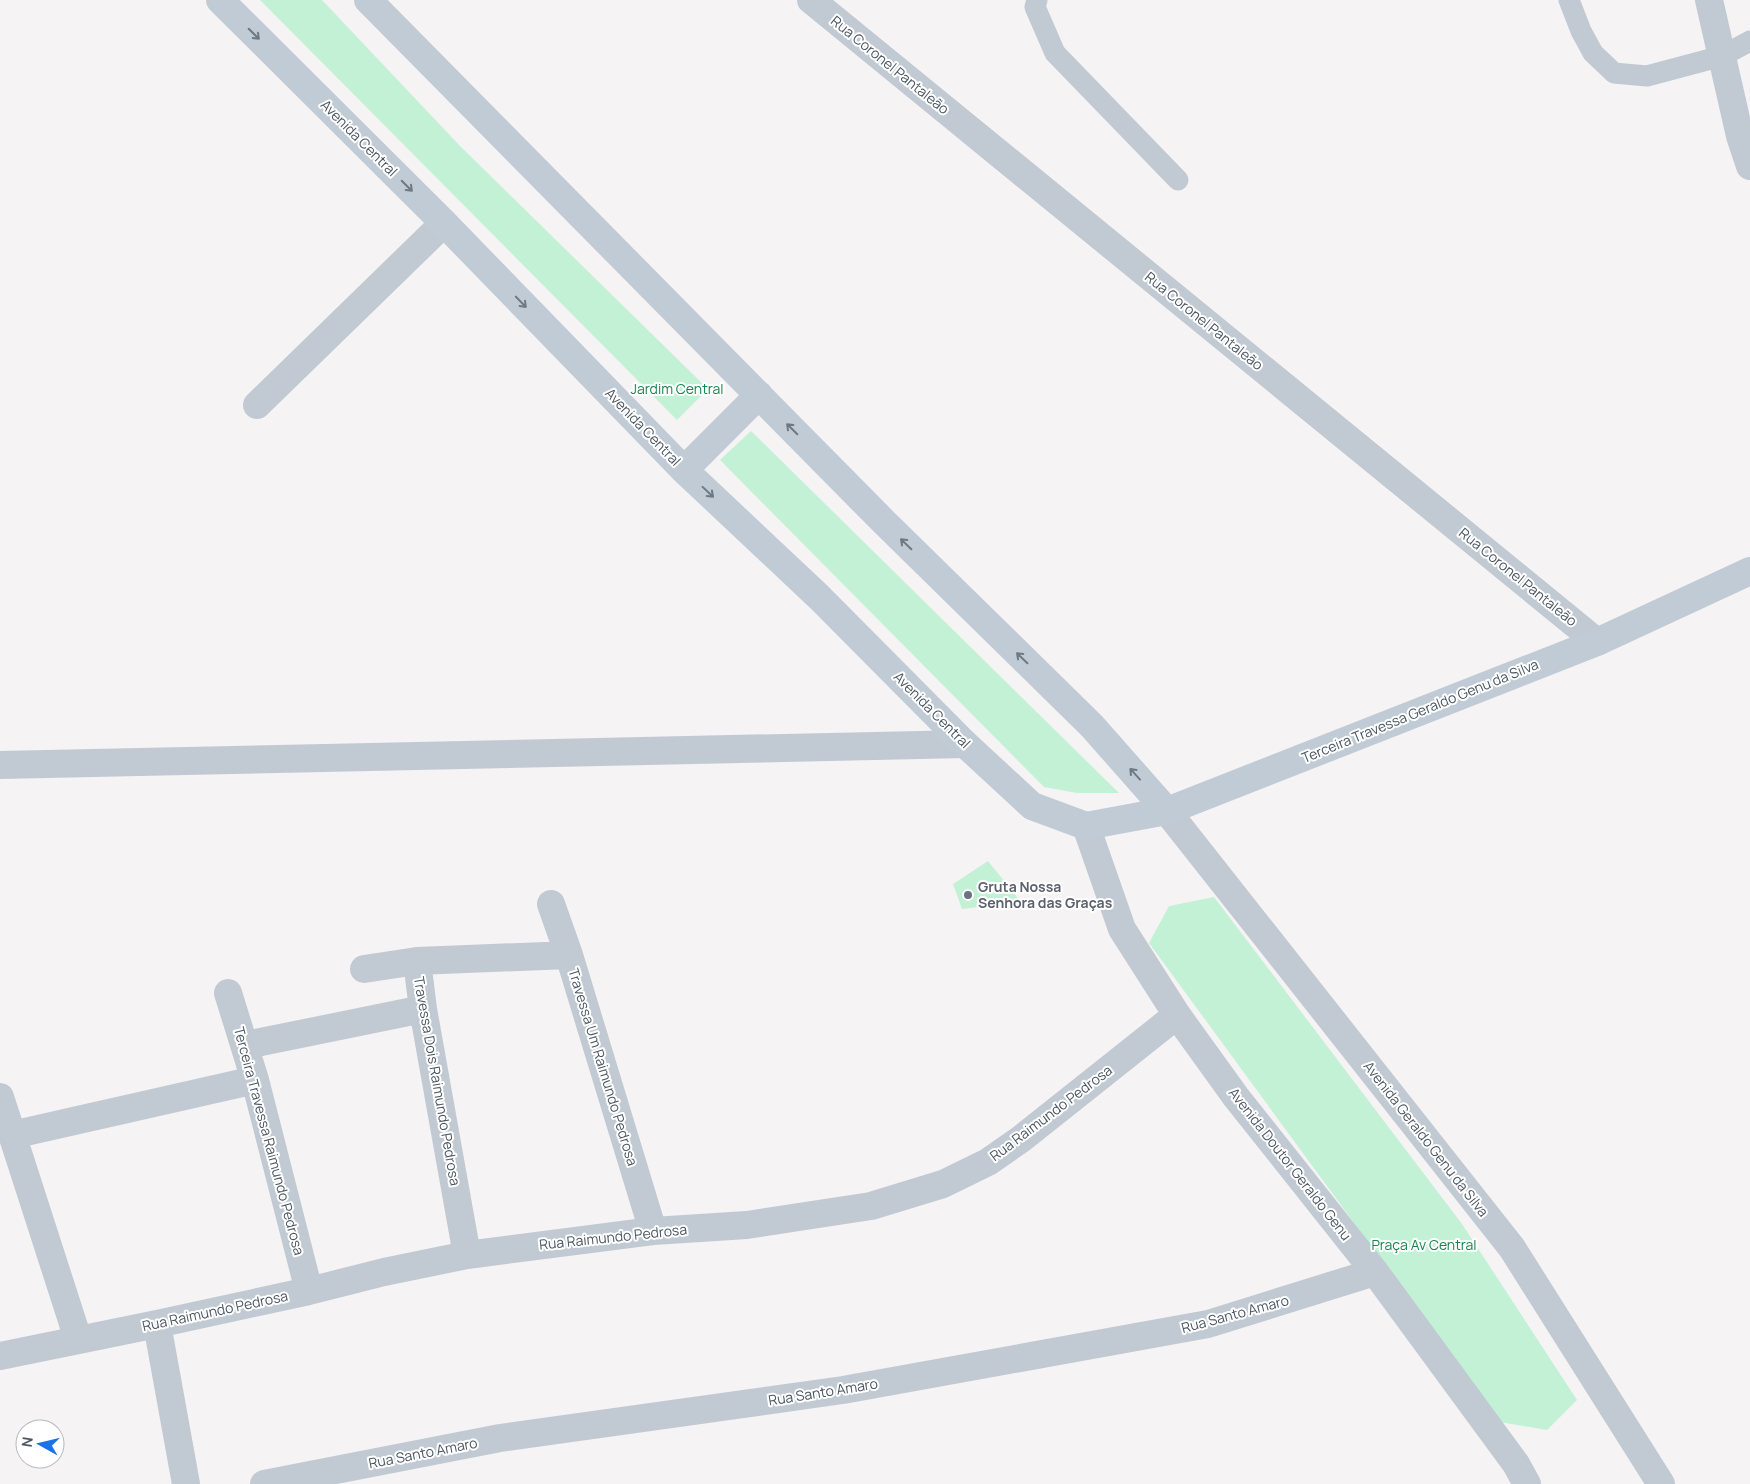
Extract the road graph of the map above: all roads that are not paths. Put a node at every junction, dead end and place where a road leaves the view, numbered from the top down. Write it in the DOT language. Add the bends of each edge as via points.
graph roads {
  1 [pos="220,0"];
  2 [pos="368,0"];
  3 [pos="811,0"];
  4 [pos="1037,0"];
  5 [pos="1569,0"];
  6 [pos="1709,0"];
  7 [pos="1750,42"];
  8 [pos="1722,56"];
  9 [pos="1750,166"];
  10 [pos="1178,180"];
  11 [pos="444,223"];
  12 [pos="759,395"];
  13 [pos="257,405"];
  14 [pos="684,470"];
  15 [pos="1749,573"];
  16 [pos="1597,642"];
  17 [pos="965,744"];
  18 [pos="0,765"];
  19 [pos="1167,811"];
  20 [pos="1086,826"];
  21 [pos="551,904"];
  22 [pos="569,955"];
  23 [pos="417,961"];
  24 [pos="364,969"];
  25 [pos="228,993"];
  26 [pos="423,1008"];
  27 [pos="1177,1015"];
  28 [pos="246,1045"];
  29 [pos="255,1080"];
  30 [pos="0,1097"];
  31 [pos="12,1135"];
  32 [pos="653,1231"];
  33 [pos="467,1255"];
  34 [pos="1375,1272"];
  35 [pos="309,1291"];
  36 [pos="157,1324"];
  37 [pos="78,1339"];
  38 [pos="0,1356"];
  39 [pos="186,1484"];
  40 [pos="264,1484"];
  41 [pos="1527,1484"];
  42 [pos="1661,1484"];
  1 -- 11 [label="main road, Avenida Central, one-way"];
  2 -- 12 [label="main road"];
  3 -- 16 [label="street, Rua Coronel Pantaleão"];
  4 -- 10 [label="lane" via="1035,7 1056,53"];
  5 -- 8 [label="lane" via="1593,53 1614,73 1647,76"];
  6 -- 8 [label="street"];
  7 -- 8 [label="lane"];
  8 -- 9 [label="street"];
  11 -- 13 [label="street"];
  11 -- 14 [label="main road, Avenida Central, one-way"];
  12 -- 14 [label="main road"];
  19 -- 12 [label="main road, one-way" via="1092,726"];
  14 -- 17 [label="main road, Avenida Central, one-way" via="819,597"];
  15 -- 16 [label="main road, Terceira Travessa Geraldo Genu da Silva"];
  16 -- 19 [label="main road, Terceira Travessa Geraldo Genu da Silva"];
  17 -- 18 [label="street"];
  17 -- 20 [label="main road, Avenida Central" via="1032,806"];
  19 -- 20 [label="main road, Terceira Travessa Geraldo Genu da Silva"];
  19 -- 42 [label="street, Avenida Geraldo Genu da Silva" via="1512,1248"];
  20 -- 27 [label="street, Avenida Doutor Geraldo Genu" via="1122,930"];
  21 -- 22 [label="street, Travessa Um Raimundo Pedrosa"];
  22 -- 23 [label="street"];
  22 -- 32 [label="street, Travessa Um Raimundo Pedrosa"];
  23 -- 24 [label="street, Travessa Dois Raimundo Pedrosa"];
  23 -- 26 [label="street, Travessa Dois Raimundo Pedrosa"];
  25 -- 28 [label="street, Terceira Travessa Raimundo Pedrosa"];
  26 -- 28 [label="street"];
  26 -- 33 [label="street, Travessa Dois Raimundo Pedrosa"];
  27 -- 32 [label="street, Rua Raimundo Pedrosa" via="1014,1144 988,1162 943,1184 870,1206 747,1225"];
  27 -- 34 [label="street, Avenida Doutor Geraldo Genu" via="1236,1097"];
  28 -- 29 [label="street, Terceira Travessa Raimundo Pedrosa"];
  29 -- 31 [label="street"];
  29 -- 35 [label="street, Terceira Travessa Raimundo Pedrosa"];
  30 -- 31 [label="street"];
  31 -- 37 [label="street"];
  32 -- 33 [label="street, Rua Raimundo Pedrosa"];
  33 -- 35 [label="street, Rua Raimundo Pedrosa"];
  34 -- 40 [label="street, Rua Santo Amaro" via="1208,1324 843,1390 500,1438"];
  34 -- 41 [label="street, Avenida Doutor Geraldo Genu" via="1516,1464"];
  35 -- 36 [label="street, Rua Raimundo Pedrosa"];
  36 -- 37 [label="street, Rua Raimundo Pedrosa"];
  36 -- 39 [label="street"];
  37 -- 38 [label="street, Rua Raimundo Pedrosa"];
}
